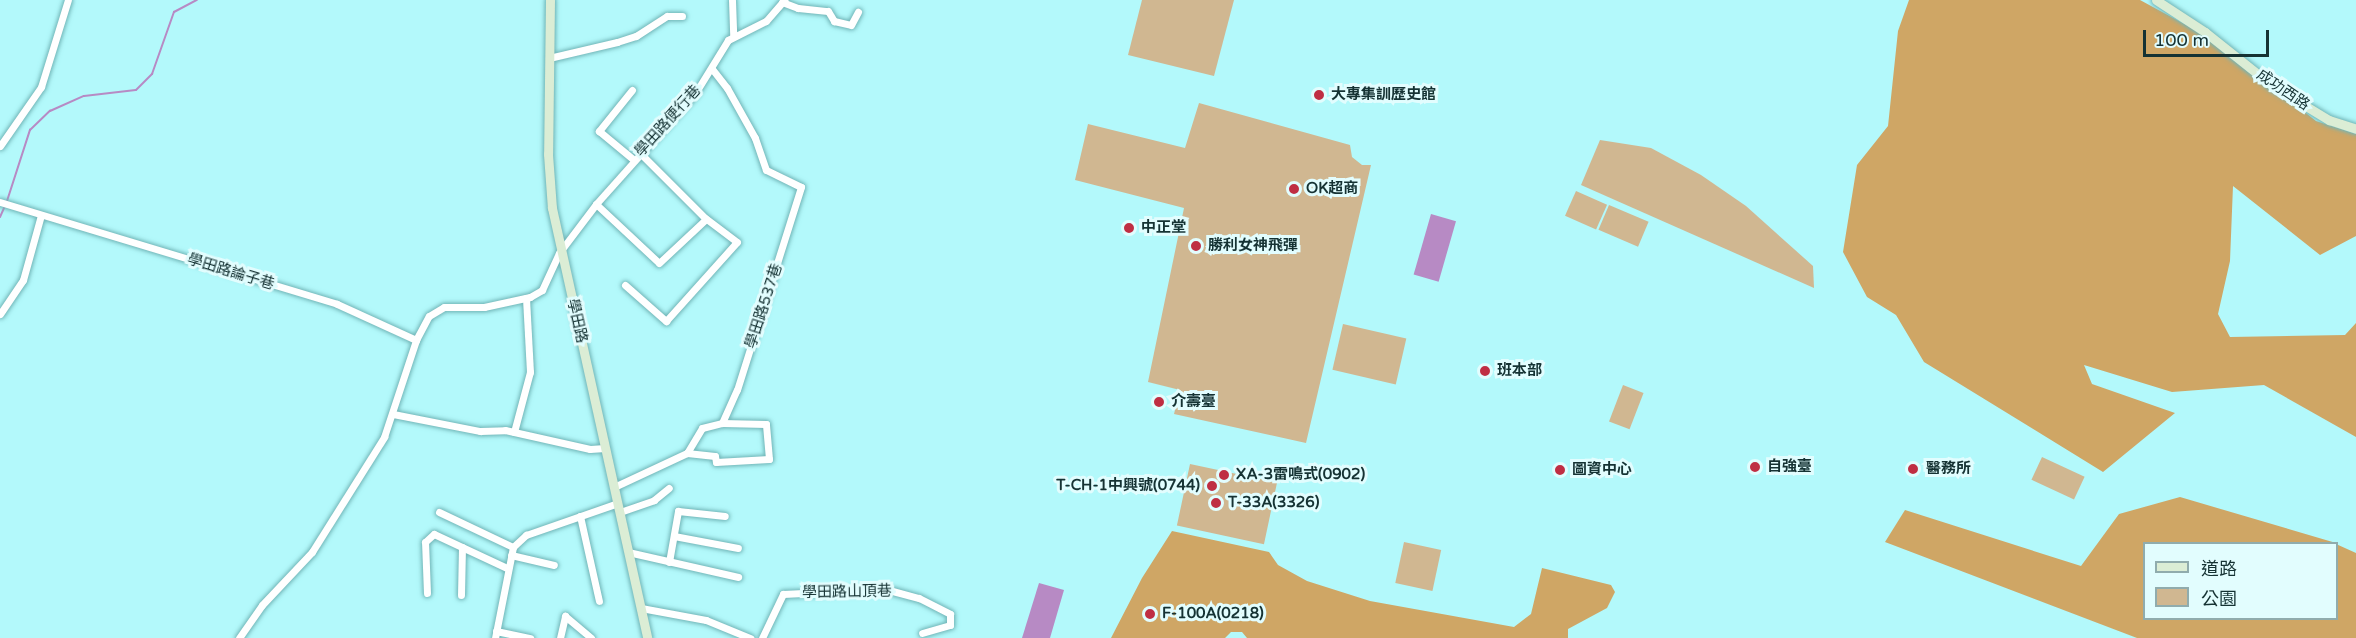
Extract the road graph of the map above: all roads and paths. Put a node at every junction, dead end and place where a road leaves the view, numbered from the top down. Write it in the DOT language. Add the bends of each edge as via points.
graph roads {
  1 [pos="68,0"];
  2 [pos="550,0"];
  3 [pos="732,0"];
  4 [pos="2156,0"];
  5 [pos="783,1"];
  6 [pos="858,12"];
  7 [pos="682,16"];
  8 [pos="733,36"];
  9 [pos="549,58"];
  10 [pos="712,69"];
  11 [pos="633,90"];
  12 [pos="2356,129"];
  13 [pos="0,146"];
  14 [pos="640,153"];
  15 [pos="634,160"];
  16 [pos="0,202"];
  17 [pos="596,204"];
  18 [pos="41,215"];
  19 [pos="706,219"];
  20 [pos="559,253"];
  21 [pos="625,285"];
  22 [pos="525,298"];
  23 [pos="0,314"];
  24 [pos="416,340"];
  25 [pos="393,414"];
  26 [pos="722,423"];
  27 [pos="514,432"];
  28 [pos="605,448"];
  29 [pos="687,453"];
  30 [pos="614,487"];
  31 [pos="669,488"];
  32 [pos="619,507"];
  33 [pos="439,512"];
  34 [pos="580,516"];
  35 [pos="725,516"];
  36 [pos="674,537"];
  37 [pos="462,547"];
  38 [pos="738,548"];
  39 [pos="512,551"];
  40 [pos="628,552"];
  41 [pos="669,562"];
  42 [pos="554,565"];
  43 [pos="507,568"];
  44 [pos="738,577"];
  45 [pos="427,593"];
  46 [pos="461,595"];
  47 [pos="599,601"];
  48 [pos="641,608"];
  49 [pos="922,633"];
  50 [pos="495,634"];
  51 [pos="239,638"];
  52 [pos="530,638"];
  53 [pos="560,638"];
  54 [pos="591,638"];
  55 [pos="647,638"];
  56 [pos="750,638"];
  57 [pos="762,638"];
  1 -- 13 [label="street" via="41,87"];
  2 -- 9 [label="main road, 學田路"];
  3 -- 8 [label="street"];
  4 -- 12 [label="main road, 成功西路" via="2205,32 2273,86 2330,120"];
  5 -- 6 [label="street" via="798,8 828,11 834,21 851,25"];
  5 -- 8 [label="street" via="766,21"];
  7 -- 9 [label="street" via="667,16 636,36 617,42"];
  8 -- 10 [label="street, 學田路便行巷"];
  9 -- 20 [label="main road, 學田路" via="548,154"];
  10 -- 14 [label="street, 學田路便行巷"];
  10 -- 26 [label="street, 學田路537巷" via="755,138 766,170 801,187 737,390"];
  11 -- 15 [label="street" via="599,131"];
  14 -- 15 [label="street, 學田路便行巷"];
  14 -- 19 [label="street"];
  15 -- 17 [label="street, 學田路便行巷"];
  16 -- 18 [label="street, 學田路論子巷"];
  17 -- 19 [label="street" via="659,262"];
  17 -- 20 [label="street, 學田路便行巷"];
  18 -- 23 [label="street" via="23,280"];
  18 -- 24 [label="street, 學田路論子巷" via="337,304"];
  19 -- 21 [label="street" via="737,242 666,321"];
  20 -- 22 [label="street" via="542,291"];
  20 -- 28 [label="main road, 學田路"];
  22 -- 24 [label="street" via="484,307 444,307 429,316"];
  22 -- 27 [label="street" via="530,372"];
  24 -- 25 [label="street"];
  25 -- 27 [label="street" via="480,431 491,428"];
  25 -- 51 [label="street" via="384,437 312,552 262,605"];
  26 -- 29 [label="street" via="702,428"];
  26 -- 29 [label="street" via="766,424 769,459 716,462 715,456"];
  27 -- 28 [label="street" via="590,449"];
  28 -- 30 [label="main road, 學田路"];
  29 -- 30 [label="street"];
  30 -- 32 [label="main road, 學田路"];
  31 -- 32 [label="street" via="654,500"];
  32 -- 34 [label="street"];
  32 -- 40 [label="main road, 學田路"];
  33 -- 39 [label="street"];
  34 -- 39 [label="street" via="526,535"];
  34 -- 47 [label="street"];
  35 -- 36 [label="street" via="678,511"];
  36 -- 38 [label="street"];
  36 -- 41 [label="street"];
  37 -- 43 [label="street"];
  37 -- 45 [label="street" via="434,534 425,542"];
  37 -- 46 [label="street"];
  39 -- 42 [label="street"];
  39 -- 43 [label="street"];
  40 -- 41 [label="street"];
  40 -- 48 [label="main road, 學田路"];
  41 -- 44 [label="street"];
  43 -- 50 [label="street" via="507,585"];
  48 -- 55 [label="main road, 學田路"];
  48 -- 56 [label="street" via="706,621"];
  49 -- 57 [label="street, 學田路山頂巷" via="950,625 950,614 919,598 885,589 783,594"];
  50 -- 52 [label="street"];
  53 -- 54 [label="street" via="566,616"];
}
